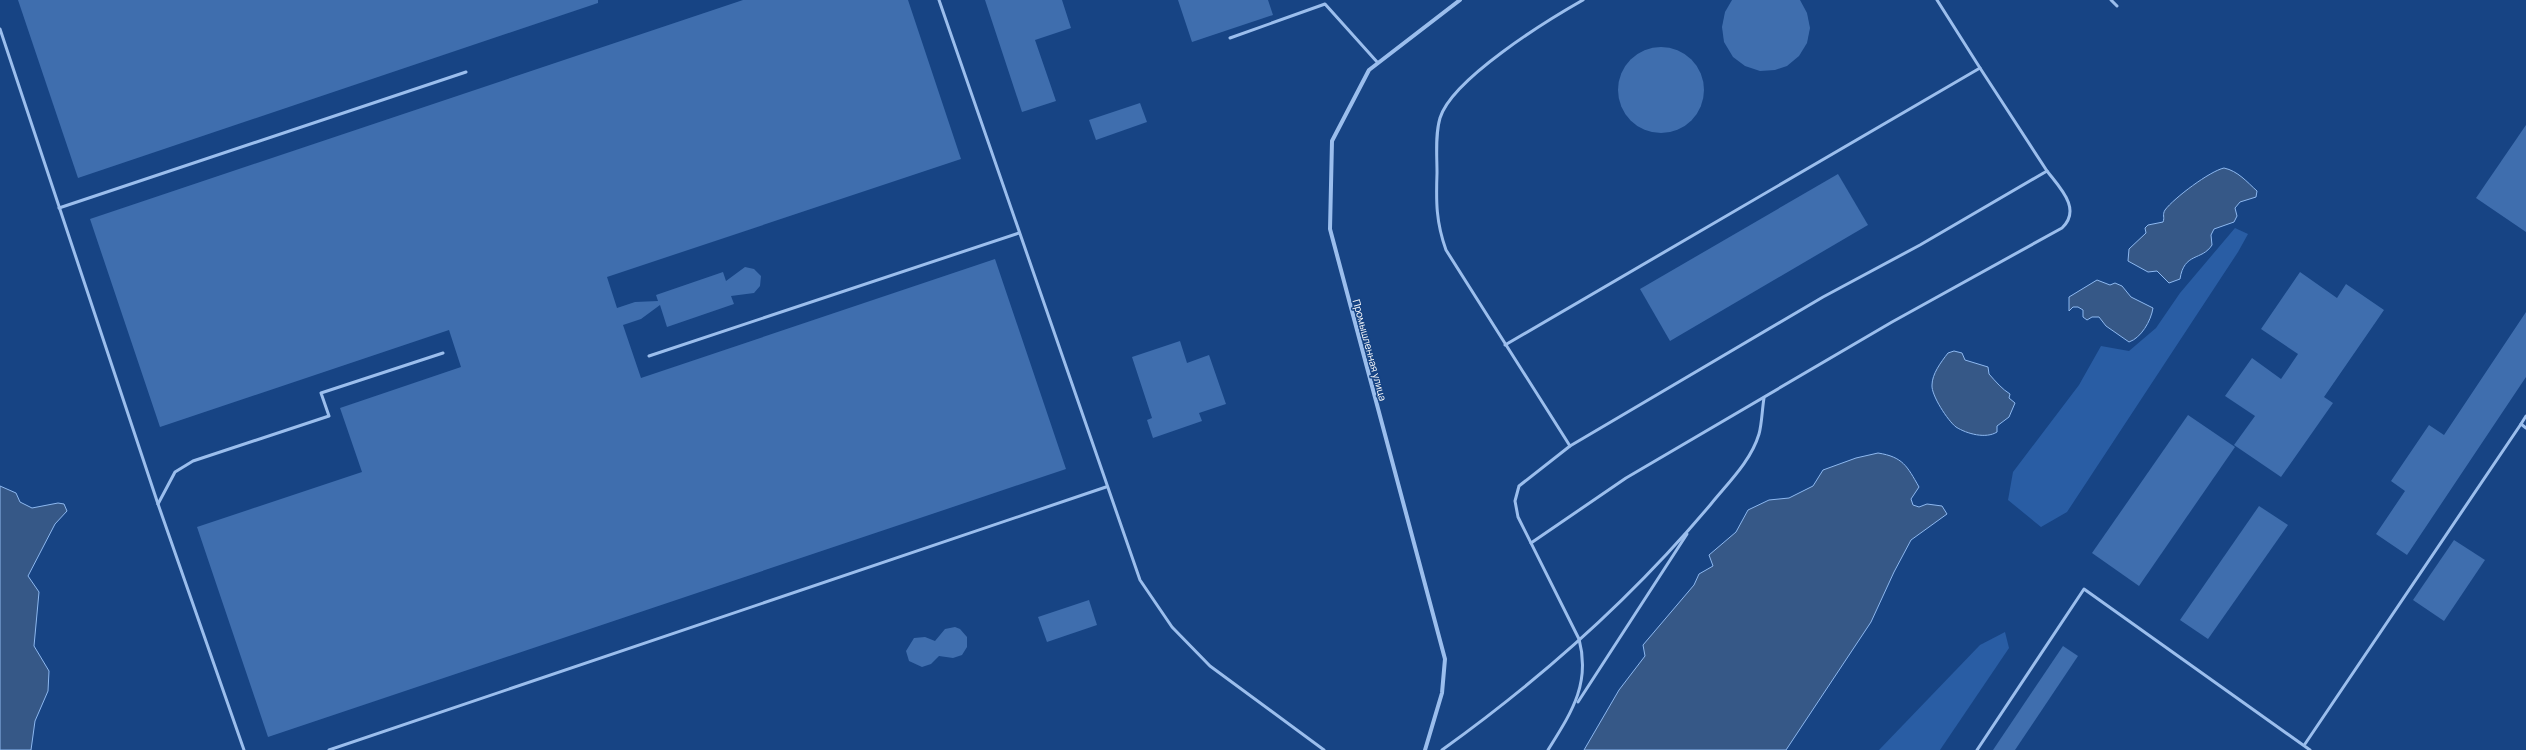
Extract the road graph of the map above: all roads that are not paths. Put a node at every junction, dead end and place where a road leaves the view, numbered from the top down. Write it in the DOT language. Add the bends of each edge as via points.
graph roads {
  1 [pos="939,0"];
  2 [pos="1460,0"];
  3 [pos="1582,0"];
  4 [pos="1937,0"];
  5 [pos="2111,0"];
  6 [pos="2117,6"];
  7 [pos="0,29"];
  8 [pos="1230,38"];
  9 [pos="1378,63"];
  10 [pos="1980,68"];
  11 [pos="466,72"];
  12 [pos="2047,171"];
  13 [pos="59,208"];
  14 [pos="1019,233"];
  15 [pos="1505,345"];
  16 [pos="443,353"];
  17 [pos="650,356"];
  18 [pos="1764,398"];
  19 [pos="2526,416"];
  20 [pos="2520,424"];
  21 [pos="2526,428"];
  22 [pos="1570,446"];
  23 [pos="1106,487"];
  24 [pos="158,504"];
  25 [pos="1691,527"];
  26 [pos="1531,543"];
  27 [pos="1579,639"];
  28 [pos="1576,706"];
  29 [pos="2305,744"];
  30 [pos="244,750"];
  31 [pos="329,750"];
  32 [pos="1324,750"];
  33 [pos="1425,750"];
  34 [pos="1442,750"];
  35 [pos="1548,750"];
  36 [pos="1977,750"];
  37 [pos="2310,750"];
  1 -- 14 [label="lane"];
  2 -- 9 [label="street, Промышленная улица"];
  3 -- 15 [label="lane" via="1515,43 1474,76 1452,95 1440,119 1436,190 1438,226 1446,250"];
  4 -- 10 [label="lane"];
  5 -- 6 [label="lane"];
  7 -- 13 [label="lane"];
  8 -- 9 [label="lane" via="1325,4"];
  9 -- 33 [label="street, Промышленная улица" via="1369,70 1332,141 1330,229 1445,659 1442,693"];
  10 -- 12 [label="lane"];
  10 -- 15 [label="lane"];
  11 -- 13 [label="lane"];
  12 -- 18 [label="lane" via="2066,196 2072,209 2069,222 2062,228 1892,322"];
  12 -- 22 [label="lane" via="1920,245 1823,297"];
  13 -- 24 [label="lane"];
  14 -- 17 [label="lane"];
  14 -- 23 [label="lane"];
  15 -- 22 [label="lane"];
  16 -- 24 [label="lane" via="321,392 329,416 193,461 175,472"];
  18 -- 25 [label="lane" via="1758,435 1740,470"];
  18 -- 26 [label="lane" via="1626,478"];
  19 -- 20 [label="lane"];
  20 -- 21 [label="lane"];
  20 -- 29 [label="lane"];
  22 -- 26 [label="lane" via="1520,486 1515,501 1518,517"];
  23 -- 31 [label="lane"];
  23 -- 32 [label="lane" via="1140,580 1172,627 1210,666"];
  24 -- 30 [label="lane"];
  25 -- 27 [label="lane" via="1610,612"];
  25 -- 28 [label="lane"];
  26 -- 27 [label="lane"];
  27 -- 28 [label="lane" via="1583,651 1583,678"];
  27 -- 34 [label="lane" via="1486,718"];
  28 -- 35 [label="lane"];
  29 -- 36 [label="lane" via="2231,695 2084,588"];
  29 -- 37 [label="lane"];
}
